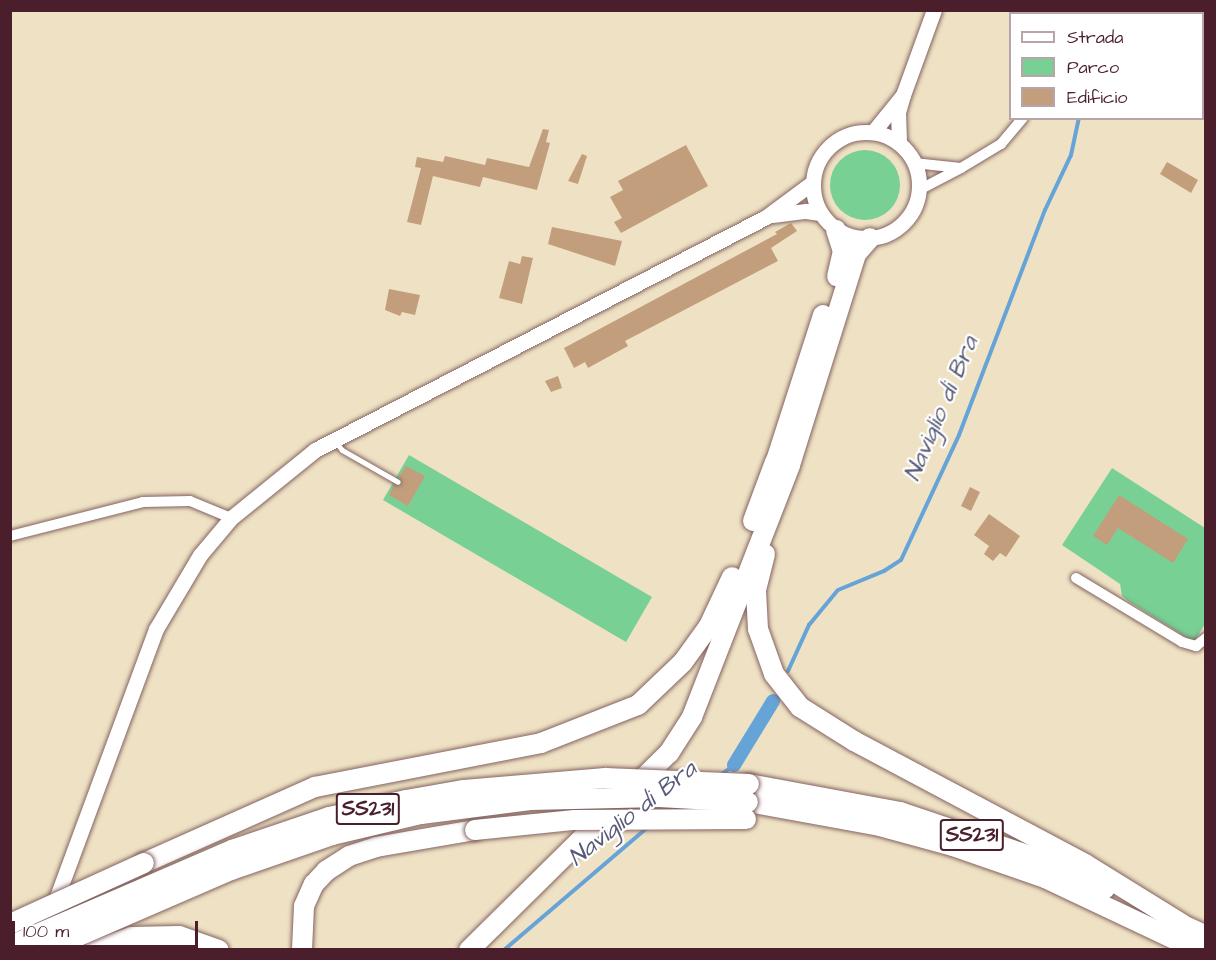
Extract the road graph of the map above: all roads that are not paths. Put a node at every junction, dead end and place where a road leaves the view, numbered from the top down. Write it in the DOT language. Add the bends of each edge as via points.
graph roads {
  1 [pos="934,10"];
  2 [pos="903,95"];
  3 [pos="1021,120"];
  4 [pos="873,132"];
  5 [pos="899,144"];
  6 [pos="914,163"];
  7 [pos="961,168"];
  8 [pos="812,183"];
  9 [pos="919,190"];
  10 [pos="820,213"];
  11 [pos="766,216"];
  12 [pos="836,230"];
  13 [pos="870,238"];
  14 [pos="334,440"];
  15 [pos="782,464"];
  16 [pos="398,482"];
  17 [pos="231,518"];
  18 [pos="10,536"];
  19 [pos="1076,578"];
  20 [pos="1206,638"];
  21 [pos="748,802"];
  22 [pos="10,924"];
  23 [pos="1182,924"];
  24 [pos="1206,936"];
  25 [pos="10,946"];
  26 [pos="38,950"];
  27 [pos="46,950"];
  28 [pos="94,950"];
  29 [pos="219,950"];
  30 [pos="302,950"];
  31 [pos="469,950"];
  32 [pos="1197,950"];
  1 -- 2 [label="main road"];
  2 -- 4 [label="main road"];
  2 -- 5 [label="main road" via="898,112"];
  3 -- 7 [label="street" via="1001,144"];
  4 -- 5 [label="main road"];
  4 -- 8 [label="main road" via="850,134 835,141 816,166"];
  5 -- 6 [label="main road"];
  6 -- 7 [label="street"];
  6 -- 9 [label="main road"];
  7 -- 9 [label="street"];
  8 -- 10 [label="main road"];
  8 -- 11 [label="main road"];
  9 -- 13 [label="main road" via="913,210 903,223 891,232"];
  10 -- 11 [label="main road" via="797,211"];
  10 -- 12 [label="main road"];
  11 -- 14 [label="main road"];
  12 -- 13 [label="main road"];
  12 -- 15 [label="highway" via="842,242 842,262"];
  13 -- 15 [label="highway" via="856,254"];
  14 -- 16 [label="lane" via="342,450"];
  14 -- 17 [label="main road" via="292,466"];
  15 -- 22 [label="highway, bridge" via="709,626 683,662 638,705 541,743 315,787"];
  15 -- 23 [label="highway" via="756,591 758,629 774,674 788,694 800,707 854,741 1085,864"];
  15 -- 31 [label="highway" via="708,678 682,736"];
  17 -- 18 [label="street" via="190,501 143,502"];
  17 -- 26 [label="main road" via="200,555 156,629"];
  19 -- 20 [label="street" via="1182,642 1196,646"];
  21 -- 23 [label="highway, SS231" via="900,812 1045,861"];
  21 -- 25 [label="highway, SS231, bridge" via="605,778 464,790 329,817 150,883"];
  21 -- 27 [label="highway, SS231, bridge" via="659,797 530,800 421,814 332,835 231,870"];
  21 -- 30 [label="highway, bridge" via="475,830 376,847 350,856 314,884 304,906"];
  21 -- 32 [label="highway, SS231" via="801,810 953,846 1045,878"];
  23 -- 24 [label="highway, SS231"];
  28 -- 29 [label="highway" via="131,937 179,936"];
}
